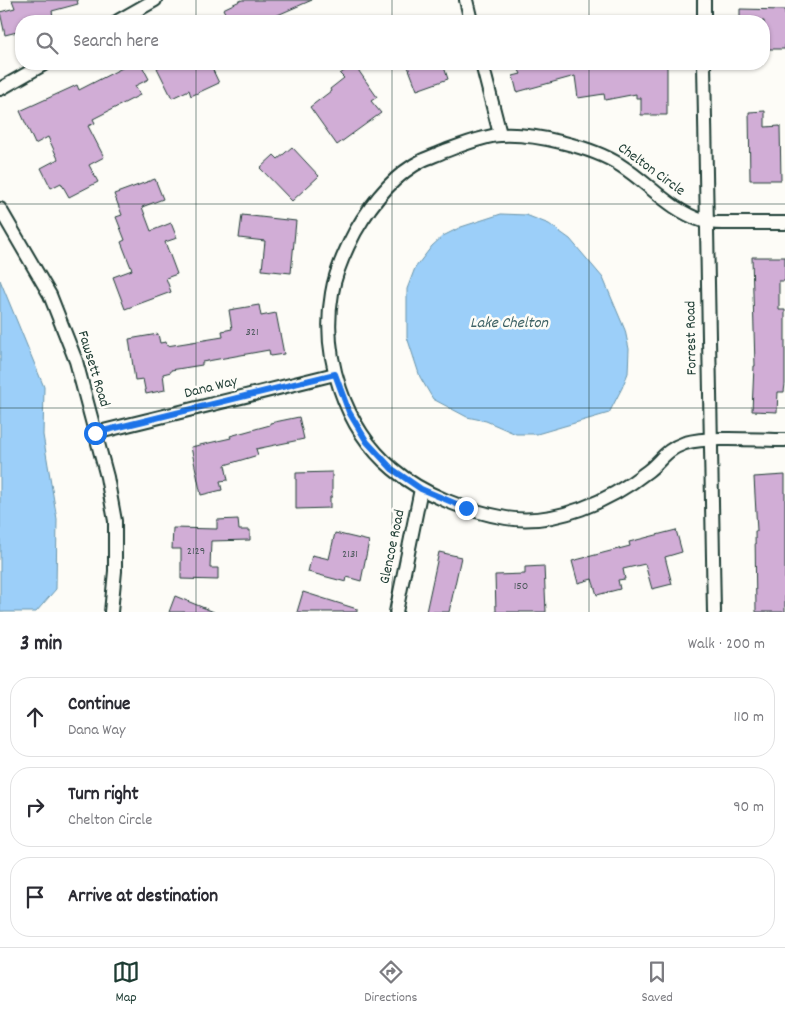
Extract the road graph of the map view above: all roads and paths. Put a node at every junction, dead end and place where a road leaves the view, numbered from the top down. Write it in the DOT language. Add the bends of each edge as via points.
graph roads {
  1 [pos="155,0"];
  2 [pos="466,0"];
  3 [pos="704,0"];
  4 [pos="129,15"];
  5 [pos="470,15"];
  6 [pos="704,15"];
  7 [pos="33,70"];
  8 [pos="484,70"];
  9 [pos="704,70"];
  10 [pos="0,89"];
  11 [pos="500,134"];
  12 [pos="0,209"];
  13 [pos="785,222"];
  14 [pos="706,223"];
  15 [pos="335,374"];
  16 [pos="95,433"];
  17 [pos="710,440"];
  18 [pos="785,440"];
  19 [pos="421,489"];
  20 [pos="111,612"];
  21 [pos="396,612"];
  22 [pos="714,612"];
  1 -- 4 [label="street"];
  2 -- 5 [label="street"];
  3 -- 6 [label="street"];
  7 -- 10 [label="street"];
  8 -- 11 [label="street"];
  9 -- 14 [label="street, Forrest Road"];
  11 -- 14 [label="street, Chelton Circle" via="540,138 585,148 618,163 675,209"];
  11 -- 15 [label="street, Chelton Circle" via="457,146 422,161 394,180 365,215 345,250 332,291 328,331"];
  12 -- 16 [label="street, Fawsett Road" via="50,295 76,361"];
  13 -- 14 [label="street"];
  14 -- 17 [label="street, Forrest Road"];
  15 -- 16 [label="street, Dana Way"];
  15 -- 19 [label="street, Chelton Circle" via="349,412 367,442 392,469"];
  16 -- 20 [label="street, Fawsett Road" via="115,521"];
  17 -- 18 [label="street"];
  17 -- 19 [label="street, Chelton Circle" via="687,442 669,450 650,470 619,491 588,507 545,518 508,518 466,508"];
  17 -- 22 [label="street, Forrest Road"];
  19 -- 21 [label="street, Glencoe Road"];
}
